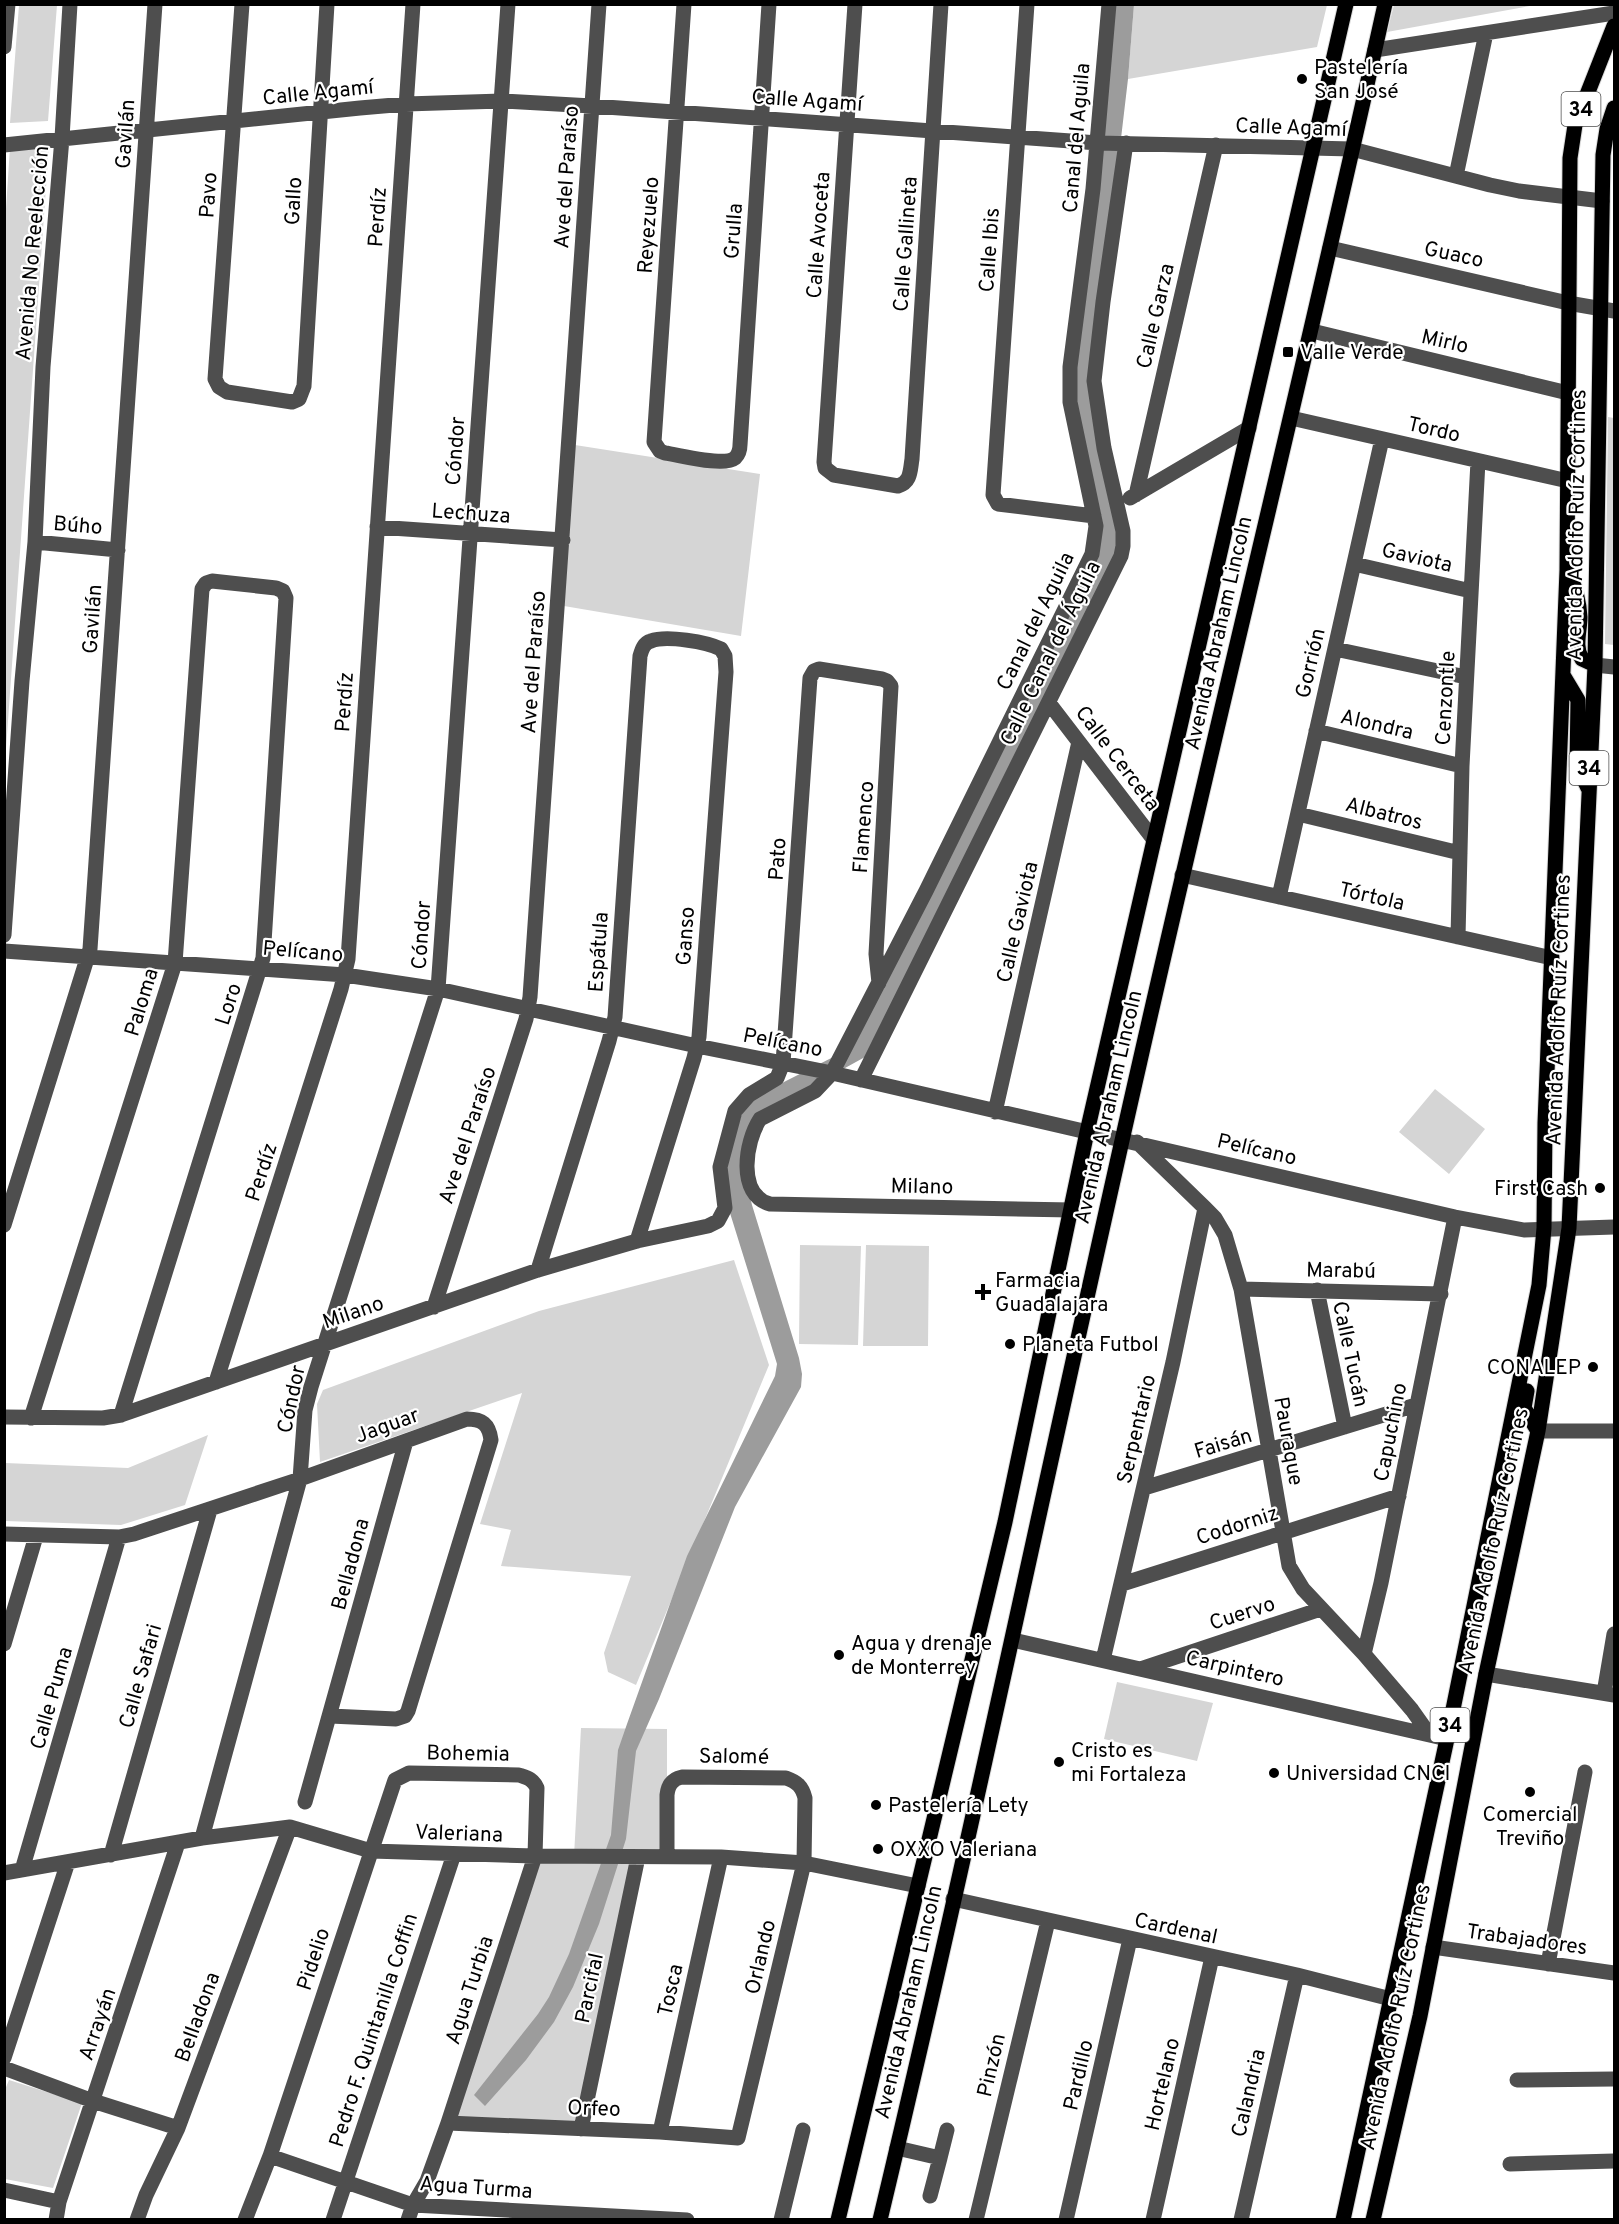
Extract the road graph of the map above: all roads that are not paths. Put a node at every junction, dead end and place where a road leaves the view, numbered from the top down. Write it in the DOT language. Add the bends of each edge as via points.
graph roads {
  1 [pos="8,4"];
  2 [pos="70,4"];
  3 [pos="155,4"];
  4 [pos="242,4"];
  5 [pos="327,4"];
  6 [pos="413,4"];
  7 [pos="507,4"];
  8 [pos="599,4"];
  9 [pos="684,4"];
  10 [pos="769,4"];
  11 [pos="855,4"];
  12 [pos="941,4"];
  13 [pos="1027,4"];
  14 [pos="1108,4"];
  15 [pos="1346,4"];
  16 [pos="1385,4"];
  17 [pos="1614,13"];
  18 [pos="1614,26"];
  19 [pos="1486,33"];
  20 [pos="4,47"];
  21 [pos="1375,50"];
  22 [pos="502,101"];
  23 [pos="406,104"];
  24 [pos="592,106"];
  25 [pos="1614,108"];
  26 [pos="319,112"];
  27 [pos="677,112"];
  28 [pos="762,118"];
  29 [pos="234,122"];
  30 [pos="847,124"];
  31 [pos="147,129"];
  32 [pos="934,130"];
  33 [pos="1018,136"];
  34 [pos="62,138"];
  35 [pos="1609,142"];
  36 [pos="1113,143"];
  37 [pos="4,145"];
  38 [pos="1216,145"];
  39 [pos="1312,148"];
  40 [pos="1352,149"];
  41 [pos="1456,176"];
  42 [pos="1569,197"];
  43 [pos="1602,201"];
  44 [pos="1330,248"];
  45 [pos="1568,303"];
  46 [pos="1607,310"];
  47 [pos="1312,331"];
  48 [pos="219,387"];
  49 [pos="1568,393"];
  50 [pos="1291,418"];
  51 [pos="1249,428"];
  52 [pos="1382,439"];
  53 [pos="735,458"];
  54 [pos="1478,460"];
  55 [pos="1568,481"];
  56 [pos="904,484"];
  57 [pos="1136,495"];
  58 [pos="1117,505"];
  59 [pos="1094,516"];
  60 [pos="377,527"];
  61 [pos="471,534"];
  62 [pos="563,540"];
  63 [pos="34,542"];
  64 [pos="118,550"];
  65 [pos="1354,564"];
  66 [pos="1567,570"];
  67 [pos="283,591"];
  68 [pos="1471,591"];
  69 [pos="701,642"];
  70 [pos="1335,649"];
  71 [pos="1594,665"];
  72 [pos="1614,667"];
  73 [pos="1563,675"];
  74 [pos="1466,677"];
  75 [pos="882,679"];
  76 [pos="1049,703"];
  77 [pos="1316,731"];
  78 [pos="1079,742"];
  79 [pos="1462,766"];
  80 [pos="1588,788"];
  81 [pos="1298,814"];
  82 [pos="1154,840"];
  83 [pos="1460,853"];
  84 [pos="1182,875"];
  85 [pos="1279,897"];
  86 [pos="4,935"];
  87 [pos="1458,937"];
  88 [pos="4,951"];
  89 [pos="88,958"];
  90 [pos="1552,958"];
  91 [pos="175,963"];
  92 [pos="262,968"];
  93 [pos="345,975"];
  94 [pos="879,983"];
  95 [pos="438,989"];
  96 [pos="529,1008"];
  97 [pos="613,1028"];
  98 [pos="697,1046"];
  99 [pos="783,1063"];
  100 [pos="832,1073"];
  101 [pos="861,1080"];
  102 [pos="995,1112"];
  103 [pos="1087,1132"];
  104 [pos="1130,1141"];
  105 [pos="770,1204"];
  106 [pos="1205,1208"];
  107 [pos="1072,1210"];
  108 [pos="1455,1217"];
  109 [pos="4,1225"];
  110 [pos="1614,1227"];
  111 [pos="1544,1228"];
  112 [pos="1569,1228"];
  113 [pos="637,1241"];
  114 [pos="538,1270"];
  115 [pos="1241,1289"];
  116 [pos="1317,1290"];
  117 [pos="1441,1294"];
  118 [pos="434,1307"];
  119 [pos="1532,1323"];
  120 [pos="326,1344"];
  121 [pos="216,1383"];
  122 [pos="1416,1405"];
  123 [pos="121,1415"];
  124 [pos="4,1417"];
  125 [pos="31,1418"];
  126 [pos="1345,1427"];
  127 [pos="1538,1431"];
  128 [pos="1614,1431"];
  129 [pos="406,1441"];
  130 [pos="1269,1451"];
  131 [pos="300,1479"];
  132 [pos="1144,1488"];
  133 [pos="1399,1496"];
  134 [pos="210,1510"];
  135 [pos="1283,1532"];
  136 [pos="4,1534"];
  137 [pos="36,1536"];
  138 [pos="119,1537"];
  139 [pos="1122,1584"];
  140 [pos="1321,1609"];
  141 [pos="1614,1634"];
  142 [pos="1012,1640"];
  143 [pos="4,1644"];
  144 [pos="1364,1654"];
  145 [pos="1103,1660"];
  146 [pos="1143,1668"];
  147 [pos="1486,1674"];
  148 [pos="1609,1694"];
  149 [pos="330,1716"];
  150 [pos="1429,1734"];
  151 [pos="1447,1739"];
  152 [pos="1585,1772"];
  153 [pos="399,1777"];
  154 [pos="534,1782"];
  155 [pos="799,1784"];
  156 [pos="305,1802"];
  157 [pos="290,1827"];
  158 [pos="202,1838"];
  159 [pos="178,1843"];
  160 [pos="371,1851"];
  161 [pos="454,1854"];
  162 [pos="111,1855"];
  163 [pos="536,1856"];
  164 [pos="667,1856"];
  165 [pos="638,1857"];
  166 [pos="721,1857"];
  167 [pos="68,1863"];
  168 [pos="804,1863"];
  169 [pos="22,1870"];
  170 [pos="4,1873"];
  171 [pos="918,1886"];
  172 [pos="953,1899"];
  173 [pos="1048,1921"];
  174 [pos="1130,1939"];
  175 [pos="1433,1947"];
  176 [pos="1212,1957"];
  177 [pos="1548,1964"];
  178 [pos="1614,1973"];
  179 [pos="1297,1976"];
  180 [pos="1391,1999"];
  181 [pos="4,2058"];
  182 [pos="4,2068"];
  183 [pos="1614,2079"];
  184 [pos="1517,2080"];
  185 [pos="93,2101"];
  186 [pos="448,2123"];
  187 [pos="178,2128"];
  188 [pos="581,2129"];
  189 [pos="803,2130"];
  190 [pos="947,2130"];
  191 [pos="660,2132"];
  192 [pos="738,2138"];
  193 [pos="897,2148"];
  194 [pos="270,2156"];
  195 [pos="940,2158"];
  196 [pos="1614,2161"];
  197 [pos="1510,2164"];
  198 [pos="346,2181"];
  199 [pos="4,2190"];
  200 [pos="930,2196"];
  201 [pos="59,2202"];
  202 [pos="411,2212"];
  203 [pos="56,2220"];
  204 [pos="137,2220"];
  205 [pos="245,2220"];
  206 [pos="333,2220"];
  207 [pos="687,2220"];
  208 [pos="781,2220"];
  209 [pos="838,2220"];
  210 [pos="880,2220"];
  211 [pos="976,2220"];
  212 [pos="1066,2220"];
  213 [pos="1153,2220"];
  214 [pos="1241,2220"];
  215 [pos="1343,2220"];
  216 [pos="1373,2220"];
  1 -- 20 [label="street"];
  2 -- 34 [label="street, Avenida No Reelección"];
  3 -- 31 [label="street, Gavilán"];
  4 -- 29 [label="street, Pavo"];
  5 -- 26 [label="street, Gallo"];
  6 -- 23 [label="street, Perdíz"];
  7 -- 22 [label="street, Cóndor"];
  8 -- 24 [label="street, Ave del Paraíso"];
  9 -- 27 [label="street, Reyezuelo"];
  10 -- 28 [label="street, Grulla"];
  11 -- 30 [label="street, Calle Avoceta"];
  12 -- 32 [label="street, Calle Gallineta"];
  13 -- 33 [label="street, Calle Ibis"];
  14 -- 36 [label="street, Canal del Aguila"];
  15 -- 39 [label="main road"];
  16 -- 21 [label="main road, Avenida Abraham Lincoln"];
  17 -- 19 [label="street"];
  18 -- 42 [label="main road, 34" via="1575,125"];
  19 -- 21 [label="street"];
  19 -- 41 [label="street"];
  21 -- 40 [label="main road, Avenida Abraham Lincoln"];
  22 -- 23 [label="street, Calle Agamí"];
  22 -- 24 [label="street, Calle Agamí"];
  22 -- 61 [label="street, Cóndor"];
  23 -- 26 [label="street, Calle Agamí"];
  23 -- 60 [label="street, Perdíz"];
  24 -- 27 [label="street, Calle Agamí"];
  24 -- 62 [label="street, Ave del Paraíso"];
  25 -- 35 [label="main road, Avenida Adolfo Ruíz Cortines / 34"];
  26 -- 29 [label="street, Calle Agamí"];
  26 -- 48 [label="street, Gallo" via="303,386 298,399 292,402 227,392"];
  27 -- 28 [label="street, Calle Agamí"];
  27 -- 53 [label="street, Reyezuelo" via="654,442 666,453 719,462"];
  28 -- 30 [label="street, Calle Agamí"];
  28 -- 53 [label="street, Grulla" via="740,445"];
  29 -- 31 [label="street, Calle Agamí"];
  29 -- 48 [label="street, Pavo" via="215,379"];
  30 -- 32 [label="street, Calle Agamí"];
  30 -- 56 [label="street, Calle Avoceta" via="825,468 834,475"];
  31 -- 34 [label="street, Calle Agamí"];
  31 -- 64 [label="street, Gavilán"];
  32 -- 33 [label="street, Calle Agamí"];
  32 -- 56 [label="street, Calle Gallineta" via="912,459"];
  33 -- 36 [label="street, Calle Agamí"];
  33 -- 59 [label="street, Calle Ibis" via="993,498 998,504"];
  34 -- 37 [label="street, Calle Agamí"];
  34 -- 63 [label="street, Avenida No Reelección" via="43,367"];
  35 -- 43 [label="main road, Avenida Adolfo Ruíz Cortines / 34"];
  36 -- 38 [label="street, Calle Agamí"];
  36 -- 58 [label="street, Calle Canal del Águila" via="1094,392"];
  36 -- 59 [label="street, Canal del Aguila" via="1069,377"];
  38 -- 39 [label="street, Calle Agamí"];
  38 -- 57 [label="street, Calle Garza"];
  39 -- 40 [label="street, Calle Agamí"];
  39 -- 51 [label="main road"];
  40 -- 41 [label="street, Calle Agamí"];
  40 -- 44 [label="main road, Avenida Abraham Lincoln"];
  41 -- 42 [label="street, Calle Agamí"];
  42 -- 43 [label="street, Calle Agamí"];
  42 -- 45 [label="main road, Avenida Adolfo Ruíz Cortines / 34"];
  43 -- 46 [label="main road, Avenida Adolfo Ruíz Cortines / 34"];
  44 -- 45 [label="street, Guaco"];
  44 -- 47 [label="main road, Avenida Abraham Lincoln"];
  45 -- 46 [label="street, Guaco"];
  45 -- 49 [label="main road, Avenida Adolfo Ruíz Cortines / 34"];
  46 -- 71 [label="main road, Avenida Adolfo Ruíz Cortines / 34"];
  47 -- 49 [label="street, Mirlo"];
  47 -- 50 [label="main road, Avenida Abraham Lincoln"];
  49 -- 55 [label="main road, Avenida Adolfo Ruíz Cortines / 34"];
  50 -- 52 [label="street, Tordo"];
  50 -- 84 [label="main road, Avenida Abraham Lincoln"];
  51 -- 57 [label="street"];
  51 -- 82 [label="main road"];
  52 -- 54 [label="street, Tordo"];
  52 -- 65 [label="street, Gorrión"];
  54 -- 55 [label="street, Tordo"];
  54 -- 68 [label="street, Cenzontle"];
  55 -- 66 [label="main road, Avenida Adolfo Ruíz Cortines / 34"];
  57 -- 58 [label="street"];
  58 -- 76 [label="street, Calle Canal del Águila" via="1123,531 1121,556"];
  59 -- 94 [label="street, Canal del Aguila" via="1095,540 1086,567"];
  60 -- 61 [label="street, Lechuza"];
  60 -- 93 [label="street, Perdíz"];
  61 -- 62 [label="street, Lechuza"];
  61 -- 95 [label="street, Cóndor"];
  62 -- 96 [label="street, Ave del Paraíso"];
  63 -- 64 [label="street, Búho"];
  63 -- 86 [label="street, Avenida No Reelección"];
  64 -- 89 [label="street, Gavilán"];
  65 -- 68 [label="street, Gaviota"];
  65 -- 70 [label="street, Gorrión"];
  66 -- 71 [label="main road" via="1579,604 1578,651 1582,659"];
  66 -- 73 [label="main road, Avenida Adolfo Ruíz Cortines / 34"];
  67 -- 91 [label="street, Paloma" via="212,581 202,589"];
  67 -- 92 [label="street, Loro" via="286,598"];
  68 -- 74 [label="street, Cenzontle"];
  69 -- 97 [label="street, Espátula" via="662,638 645,644 640,656"];
  69 -- 98 [label="street, Ganso" via="721,649 726,672"];
  70 -- 74 [label="street"];
  70 -- 77 [label="street, Gorrión"];
  71 -- 72 [label="street"];
  71 -- 80 [label="main road, Avenida Adolfo Ruíz Cortines / 34"];
  73 -- 80 [label="main road" via="1578,700 1578,765"];
  73 -- 90 [label="main road, Avenida Adolfo Ruíz Cortines / 34"];
  74 -- 79 [label="street, Cenzontle"];
  75 -- 94 [label="street, Flamenco" via="891,686 892,694 876,954"];
  75 -- 99 [label="street, Pato" via="825,669 814,671 810,678"];
  76 -- 78 [label="street, Calle Cerceta"];
  76 -- 101 [label="street, Calle Canal del Águila"];
  77 -- 79 [label="street, Alondra"];
  77 -- 81 [label="street, Gorrión"];
  78 -- 82 [label="street, Calle Cerceta"];
  78 -- 102 [label="street, Calle Gaviota"];
  79 -- 83 [label="street, Cenzontle"];
  80 -- 112 [label="main road, Avenida Adolfo Ruíz Cortines / 34"];
  81 -- 83 [label="street, Albatros"];
  81 -- 85 [label="street, Gorrión"];
  82 -- 103 [label="main road"];
  83 -- 87 [label="street, Cenzontle"];
  84 -- 85 [label="street, Tórtola"];
  84 -- 104 [label="main road, Avenida Abraham Lincoln"];
  85 -- 87 [label="street, Tórtola"];
  87 -- 90 [label="street, Tórtola"];
  88 -- 89 [label="street, Pelícano"];
  89 -- 91 [label="street, Pelícano"];
  89 -- 109 [label="street, Gavilán"];
  90 -- 111 [label="main road, Avenida Adolfo Ruíz Cortines / 34"];
  91 -- 92 [label="street, Pelícano"];
  91 -- 125 [label="street, Paloma"];
  92 -- 93 [label="street, Pelícano"];
  92 -- 123 [label="street, Loro"];
  93 -- 95 [label="street, Pelícano"];
  93 -- 121 [label="street, Perdíz"];
  94 -- 100 [label="street, Canal del Aguila"];
  95 -- 96 [label="street, Pelícano"];
  95 -- 120 [label="street, Cóndor"];
  96 -- 97 [label="street, Pelícano"];
  96 -- 118 [label="street, Ave del Paraíso"];
  97 -- 98 [label="street, Pelícano"];
  97 -- 114 [label="street, Espátula"];
  98 -- 99 [label="street, Pelícano"];
  98 -- 113 [label="street, Ganso"];
  99 -- 100 [label="street, Pelícano"];
  99 -- 113 [label="street, Milano" via="777,1078 748,1095 735,1111 720,1167 725,1208 722,1217 712,1224"];
  100 -- 101 [label="street, Pelícano"];
  100 -- 105 [label="street, Canal del Aguila" via="815,1091 767,1114 756,1126 747,1174 750,1189 762,1202"];
  101 -- 102 [label="street, Pelícano"];
  102 -- 103 [label="street, Pelícano"];
  103 -- 104 [label="street, Pelícano"];
  103 -- 107 [label="main road"];
  104 -- 106 [label="street, Pauraque"];
  104 -- 108 [label="street, Pelícano"];
  104 -- 142 [label="main road, Avenida Abraham Lincoln"];
  105 -- 107 [label="street, Milano"];
  106 -- 115 [label="street, Pauraque" via="1225,1235"];
  106 -- 132 [label="street, Serpentario"];
  107 -- 171 [label="main road" via="1005,1522"];
  108 -- 111 [label="street, Pelícano" via="1524,1230"];
  108 -- 117 [label="street, Capuchino"];
  110 -- 112 [label="street, Pelícano"];
  111 -- 112 [label="street, Pelícano"];
  111 -- 119 [label="main road, Avenida Adolfo Ruíz Cortines / 34"];
  112 -- 127 [label="main road, Avenida Adolfo Ruíz Cortines / 34"];
  113 -- 114 [label="street, Milano"];
  114 -- 118 [label="street, Milano"];
  115 -- 116 [label="street, Marabú"];
  115 -- 130 [label="street, Pauraque"];
  116 -- 117 [label="street, Marabú"];
  116 -- 126 [label="street, Calle Tucán"];
  117 -- 122 [label="street, Capuchino"];
  118 -- 120 [label="street, Milano"];
  119 -- 127 [label="main road" via="1534,1355 1524,1405"];
  119 -- 151 [label="main road, Avenida Adolfo Ruíz Cortines / 34"];
  120 -- 121 [label="street, Milano"];
  120 -- 131 [label="street, Cóndor" via="305,1410"];
  121 -- 123 [label="street, Milano"];
  122 -- 126 [label="street, Faisán"];
  122 -- 133 [label="street, Capuchino"];
  123 -- 125 [label="street, Milano"];
  124 -- 125 [label="street, Milano"];
  126 -- 130 [label="street, Faisán"];
  127 -- 128 [label="street"];
  127 -- 147 [label="main road, Avenida Adolfo Ruíz Cortines / 34"];
  129 -- 131 [label="street, Jaguar"];
  129 -- 149 [label="street, Belladona"];
  129 -- 149 [label="street, Jaguar" via="466,1419 485,1423 491,1440 408,1711 396,1719"];
  130 -- 132 [label="street, Faisán"];
  130 -- 135 [label="street, Pauraque"];
  131 -- 134 [label="street, Jaguar"];
  131 -- 158 [label="street, Cóndor"];
  132 -- 139 [label="street, Serpentario"];
  133 -- 135 [label="street, Codorniz"];
  133 -- 144 [label="street, Capuchino"];
  134 -- 138 [label="street, Jaguar"];
  134 -- 162 [label="street, Calle Safari"];
  135 -- 139 [label="street, Codorniz"];
  135 -- 140 [label="street, Pauraque" via="1293,1575"];
  136 -- 137 [label="street, Jaguar"];
  137 -- 138 [label="street, Jaguar"];
  137 -- 143 [label="street"];
  138 -- 169 [label="street, Calle Puma"];
  139 -- 145 [label="street, Serpentario"];
  140 -- 144 [label="street, Pauraque"];
  140 -- 146 [label="street, Cuervo"];
  141 -- 148 [label="street"];
  142 -- 145 [label="street, Carpintero"];
  142 -- 172 [label="main road, Avenida Abraham Lincoln"];
  144 -- 150 [label="street, Pauraque"];
  145 -- 146 [label="street, Carpintero"];
  146 -- 150 [label="street, Carpintero"];
  147 -- 148 [label="street"];
  147 -- 175 [label="main road, Avenida Adolfo Ruíz Cortines / 34"];
  149 -- 156 [label="street, Belladona"];
  150 -- 151 [label="street, Carpintero"];
  151 -- 180 [label="main road, Avenida Adolfo Ruíz Cortines / 34"];
  152 -- 177 [label="street"];
  153 -- 154 [label="street, Bohemia" via="410,1773 519,1775"];
  153 -- 160 [label="street, Pidelio"];
  154 -- 163 [label="street, Agua Turbia"];
  155 -- 164 [label="street, Salomé" via="786,1778 676,1778 666,1795"];
  155 -- 168 [label="street, Orlando" via="804,1798"];
  157 -- 158 [label="street, Valeriana"];
  157 -- 160 [label="street, Valeriana"];
  157 -- 187 [label="street, Belladona"];
  158 -- 159 [label="street, Valeriana"];
  159 -- 162 [label="street, Valeriana"];
  159 -- 185 [label="street, Arrayán"];
  160 -- 161 [label="street, Valeriana"];
  160 -- 194 [label="street, Pidelio"];
  161 -- 163 [label="street, Valeriana"];
  161 -- 198 [label="street, Pedro F. Quintanilla Coffin"];
  162 -- 167 [label="street, Valeriana"];
  163 -- 165 [label="street, Valeriana"];
  163 -- 186 [label="street, Agua Turbia"];
  164 -- 165 [label="street, Valeriana"];
  164 -- 166 [label="street, Valeriana"];
  165 -- 188 [label="street, Parcifal"];
  166 -- 168 [label="street, Valeriana"];
  166 -- 191 [label="street, Tosca"];
  167 -- 169 [label="street, Valeriana"];
  167 -- 181 [label="street"];
  168 -- 171 [label="street, Valeriana"];
  168 -- 192 [label="street, Orlando"];
  169 -- 170 [label="street, Valeriana"];
  171 -- 209 [label="main road"];
  172 -- 173 [label="street, Cardenal"];
  172 -- 193 [label="main road, Avenida Abraham Lincoln"];
  173 -- 174 [label="street, Cardenal"];
  173 -- 211 [label="street, Pinzón"];
  174 -- 176 [label="street, Cardenal"];
  174 -- 212 [label="street, Pardillo"];
  175 -- 177 [label="street, Trabajadores"];
  175 -- 216 [label="main road, Avenida Adolfo Ruíz Cortines / 34"];
  176 -- 179 [label="street, Cardenal"];
  176 -- 213 [label="street, Hortelano"];
  177 -- 178 [label="street, Trabajadores"];
  179 -- 180 [label="street, Cardenal"];
  179 -- 214 [label="street, Calandria"];
  180 -- 215 [label="main road, Avenida Adolfo Ruíz Cortines / 34"];
  182 -- 185 [label="street"];
  183 -- 184 [label="street"];
  185 -- 187 [label="street"];
  185 -- 201 [label="street, Arrayán"];
  186 -- 188 [label="street, Orfeo"];
  186 -- 202 [label="street, Agua Turbia"];
  187 -- 204 [label="street, Belladona"];
  188 -- 191 [label="street, Orfeo"];
  189 -- 208 [label="street"];
  190 -- 195 [label="street"];
  191 -- 192 [label="street, Orfeo"];
  193 -- 195 [label="street"];
  193 -- 210 [label="main road, Avenida Abraham Lincoln"];
  194 -- 198 [label="street, Agua Turma"];
  194 -- 205 [label="street, Pidelio"];
  195 -- 200 [label="street"];
  196 -- 197 [label="street"];
  198 -- 202 [label="street, Agua Turma"];
  198 -- 206 [label="street, Pedro F. Quintanilla Coffin"];
  199 -- 201 [label="street"];
  201 -- 203 [label="street, Arrayán"];
  202 -- 207 [label="street, Agua Turma"];
}
